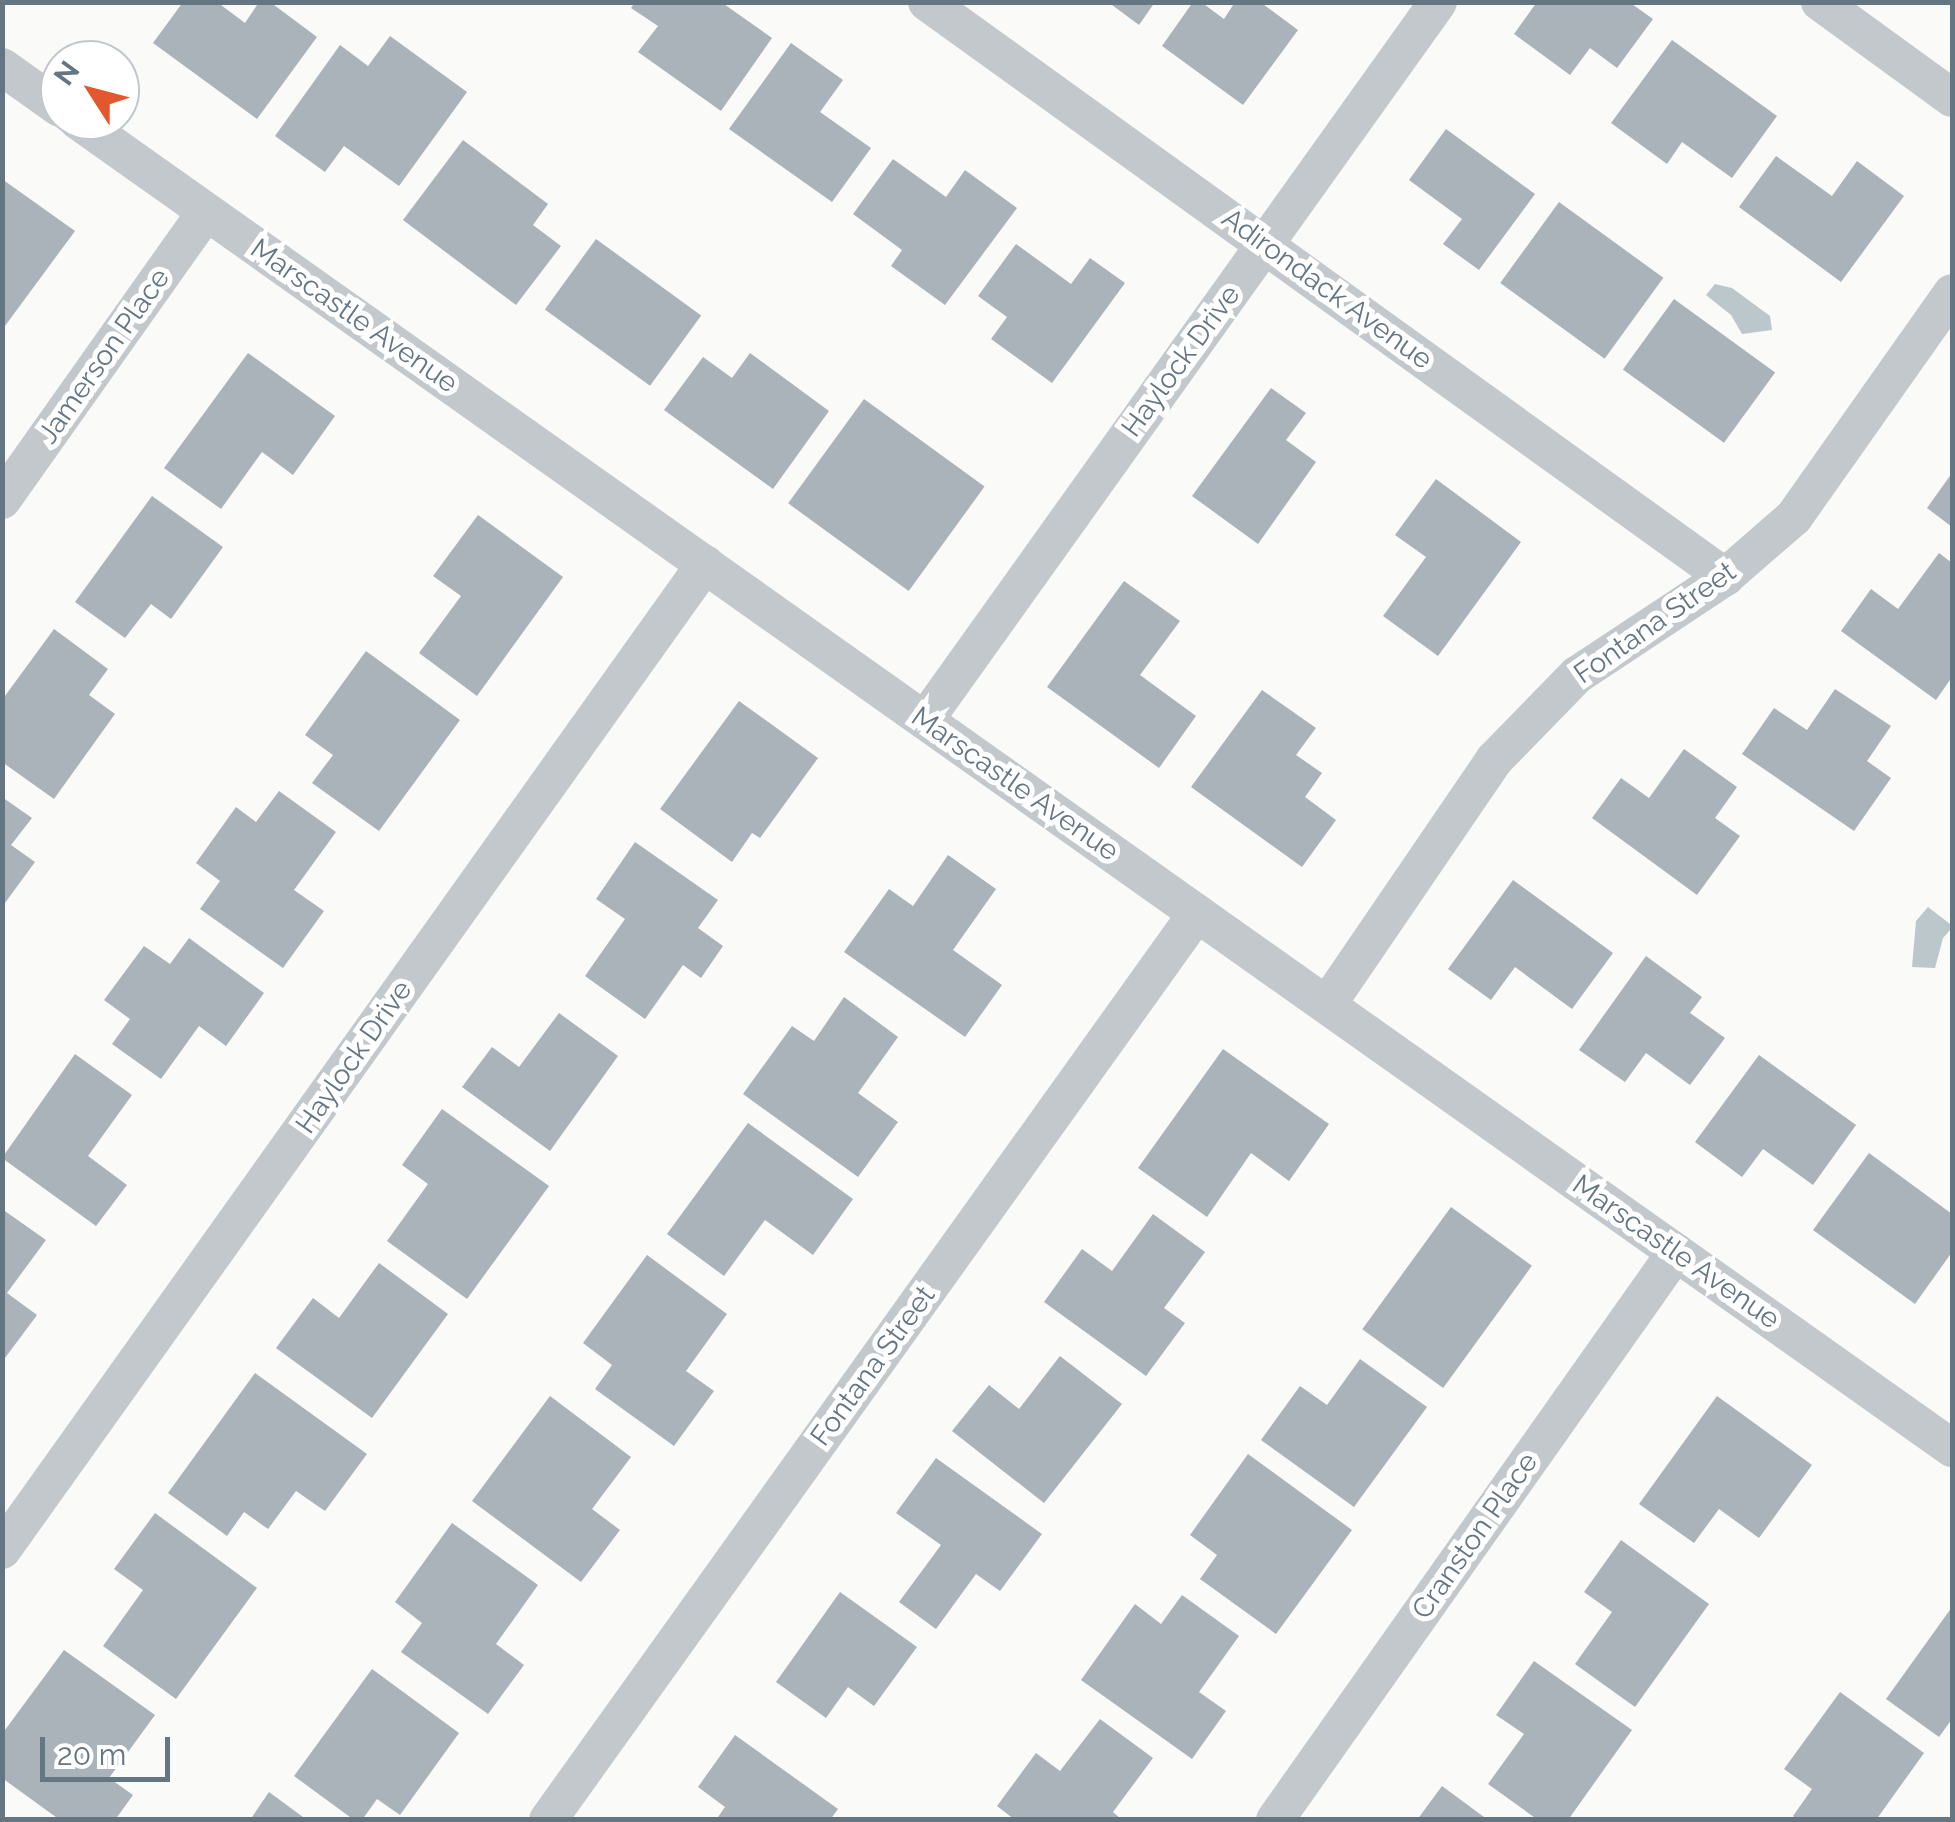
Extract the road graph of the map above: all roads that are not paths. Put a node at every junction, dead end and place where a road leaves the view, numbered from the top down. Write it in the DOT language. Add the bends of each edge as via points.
graph roads {
  1 [pos="928,2"];
  2 [pos="1438,2"];
  3 [pos="1820,2"];
  4 [pos="2,67"];
  5 [pos="40,94"];
  6 [pos="1952,98"];
  7 [pos="105,140"];
  8 [pos="206,212"];
  9 [pos="1265,244"];
  10 [pos="1952,293"];
  11 [pos="2,500"];
  12 [pos="705,564"];
  13 [pos="1725,577"];
  14 [pos="924,720"];
  15 [pos="1197,913"];
  16 [pos="1327,1005"];
  17 [pos="1676,1252"];
  18 [pos="1952,1448"];
  19 [pos="2,1550"];
  20 [pos="548,1820"];
  21 [pos="1274,1820"];
  1 -- 9 [label="street, Adirondack Avenue"];
  2 -- 9 [label="street, Haylock Drive"];
  3 -- 6 [label="street"];
  4 -- 5 [label="street"];
  7 -- 8 [label="street, Marscastle Avenue"];
  8 -- 11 [label="street, Jamerson Place"];
  8 -- 12 [label="street, Marscastle Avenue"];
  9 -- 13 [label="street, Adirondack Avenue"];
  9 -- 14 [label="street, Haylock Drive"];
  10 -- 13 [label="street, Fontana Street" via="1794,516"];
  12 -- 14 [label="street, Marscastle Avenue"];
  12 -- 19 [label="street, Haylock Drive"];
  13 -- 16 [label="street, Fontana Street" via="1577,675 1494,760"];
  14 -- 15 [label="street, Marscastle Avenue"];
  15 -- 16 [label="street, Marscastle Avenue"];
  15 -- 20 [label="street, Fontana Street"];
  16 -- 17 [label="street, Marscastle Avenue"];
  17 -- 18 [label="street, Marscastle Avenue"];
  17 -- 21 [label="street, Cranston Place"];
}
